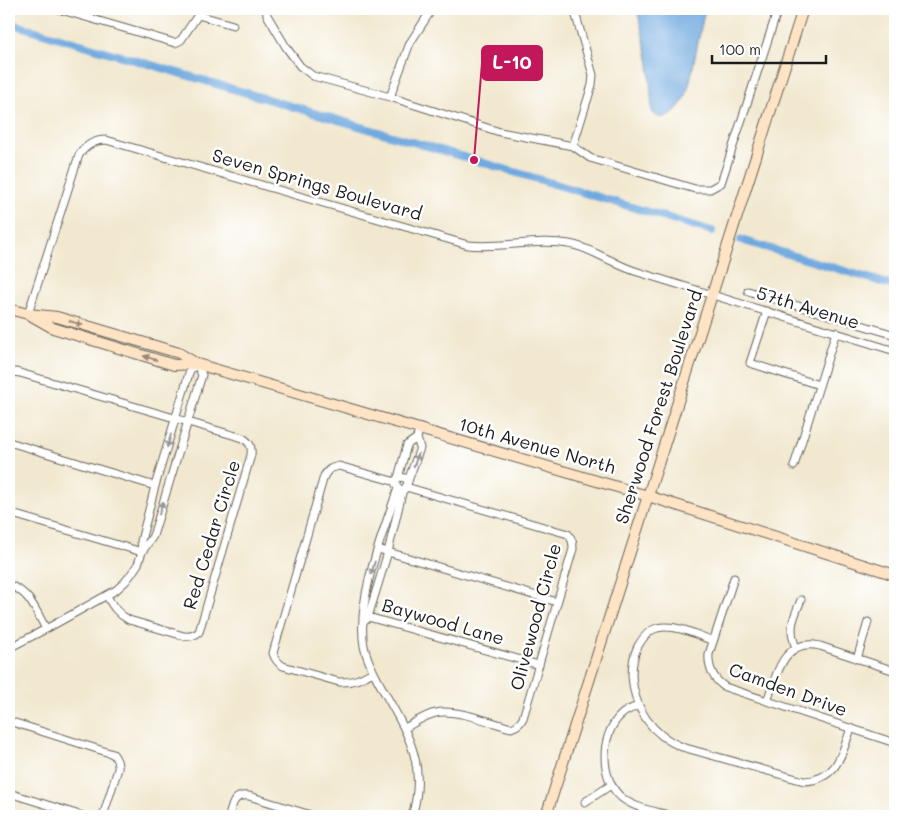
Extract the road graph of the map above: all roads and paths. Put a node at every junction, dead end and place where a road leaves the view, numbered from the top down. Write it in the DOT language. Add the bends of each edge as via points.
graph roads {
  1 [pos="58,9"];
  2 [pos="266,9"];
  3 [pos="432,9"];
  4 [pos="574,9"];
  5 [pos="778,9"];
  6 [pos="803,9"];
  7 [pos="200,12"];
  8 [pos="233,25"];
  9 [pos="390,97"];
  10 [pos="573,146"];
  11 [pos="748,290"];
  12 [pos="712,295"];
  13 [pos="9,309"];
  14 [pos="767,312"];
  15 [pos="28,314"];
  16 [pos="836,332"];
  17 [pos="895,335"];
  18 [pos="895,350"];
  19 [pos="197,364"];
  20 [pos="9,374"];
  21 [pos="819,385"];
  22 [pos="176,418"];
  23 [pos="188,421"];
  24 [pos="418,433"];
  25 [pos="9,442"];
  26 [pos="794,466"];
  27 [pos="401,484"];
  28 [pos="156,486"];
  29 [pos="648,496"];
  30 [pos="9,513"];
  31 [pos="378,549"];
  32 [pos="142,552"];
  33 [pos="388,552"];
  34 [pos="895,575"];
  35 [pos="734,578"];
  36 [pos="9,585"];
  37 [pos="107,596"];
  38 [pos="801,600"];
  39 [pos="557,602"];
  40 [pos="368,617"];
  41 [pos="868,622"];
  42 [pos="363,625"];
  43 [pos="46,629"];
  44 [pos="713,640"];
  45 [pos="9,648"];
  46 [pos="796,648"];
  47 [pos="857,659"];
  48 [pos="539,665"];
  49 [pos="895,671"];
  50 [pos="373,672"];
  51 [pos="767,701"];
  52 [pos="638,706"];
  53 [pos="9,721"];
  54 [pos="405,728"];
  55 [pos="851,728"];
  56 [pos="895,743"];
  57 [pos="611,785"];
  58 [pos="9,793"];
  59 [pos="585,802"];
  60 [pos="83,816"];
  61 [pos="103,816"];
  62 [pos="228,816"];
  63 [pos="314,816"];
  64 [pos="412,816"];
  65 [pos="546,816"];
  66 [pos="672,816"];
  1 -- 7 [label="street" via="175,43 181,40"];
  2 -- 9 [label="street" via="286,47 300,66 313,76"];
  3 -- 9 [label="street" via="410,43"];
  4 -- 10 [label="street" via="592,85"];
  5 -- 10 [label="street" via="721,183 710,189 695,189 590,158"];
  6 -- 12 [label="street, Sherwood Forest Boulevard"];
  7 -- 8 [label="street"];
  9 -- 10 [label="street" via="500,132"];
  11 -- 17 [label="street"];
  12 -- 14 [label="street, 57th Avenue"];
  12 -- 15 [label="street, Seven Springs Boulevard" via="634,271 580,246 555,242 468,245 106,140 90,143 79,155"];
  12 -- 29 [label="street, Sherwood Forest Boulevard"];
  13 -- 15 [label="street, 10th Avenue North"];
  14 -- 16 [label="street, 57th Avenue"];
  14 -- 21 [label="street" via="750,363"];
  15 -- 19 [label="street, 10th Avenue North" via="53,328 174,365"];
  16 -- 18 [label="street, 57th Avenue"];
  16 -- 21 [label="street"];
  19 -- 22 [label="street" via="190,370"];
  19 -- 23 [label="street" via="202,375"];
  19 -- 24 [label="street, 10th Avenue North"];
  20 -- 22 [label="street, Red Cedar Circle" via="20,373"];
  21 -- 26 [label="street"];
  22 -- 23 [label="street, Red Cedar Circle"];
  22 -- 28 [label="street, one-way"];
  32 -- 23 [label="street, one-way" via="153,536"];
  23 -- 37 [label="street, Red Cedar Circle" via="243,438 252,449 199,632 189,637 129,620 115,610"];
  24 -- 27 [label="street" via="407,445"];
  27 -- 24 [label="street, one-way" via="420,448"];
  24 -- 29 [label="street, 10th Avenue North"];
  25 -- 28 [label="street"];
  27 -- 31 [label="street"];
  27 -- 33 [label="street"];
  27 -- 39 [label="street, Olivewood Circle" via="568,534 572,538 573,549"];
  27 -- 50 [label="street, Olivewood Circle" via="339,466 327,471 273,653 283,666 340,682 357,680"];
  28 -- 32 [label="street" via="141,541"];
  29 -- 34 [label="street, 10th Avenue North"];
  29 -- 65 [label="street, Sherwood Forest Boulevard"];
  30 -- 32 [label="street"];
  31 -- 33 [label="street"];
  31 -- 42 [label="street, one-way" via="369,580"];
  32 -- 37 [label="street" via="128,578"];
  33 -- 39 [label="street"];
  33 -- 40 [label="street"];
  35 -- 44 [label="street, Camden Drive"];
  36 -- 43 [label="street" via="26,595"];
  37 -- 43 [label="street"];
  38 -- 46 [label="street" via="792,624"];
  39 -- 48 [label="street, Olivewood Circle"];
  40 -- 42 [label="street"];
  40 -- 48 [label="street, Baywood Lane"];
  41 -- 47 [label="street"];
  42 -- 50 [label="street" via="364,648"];
  43 -- 45 [label="street"];
  44 -- 51 [label="street, Camden Drive" via="708,660 716,680 725,687"];
  44 -- 52 [label="street" via="676,628 658,628 650,632 637,648 632,665 632,683"];
  46 -- 47 [label="street" via="814,645"];
  46 -- 51 [label="street" via="783,659"];
  47 -- 49 [label="street"];
  48 -- 54 [label="street, Olivewood Circle" via="523,718 516,726 511,728 444,711"];
  50 -- 54 [label="street"];
  51 -- 55 [label="street, Camden Drive"];
  52 -- 55 [label="street" via="649,724 676,745 804,780 822,777 836,766"];
  52 -- 57 [label="street" via="620,716 609,735 605,756"];
  53 -- 61 [label="street" via="113,754 118,770"];
  54 -- 64 [label="street" via="418,774"];
  55 -- 56 [label="street, Camden Drive"];
  57 -- 59 [label="street"];
  57 -- 66 [label="street" via="631,804"];
  58 -- 60 [label="street"];
  62 -- 63 [label="street" via="234,800 243,795"];
}
